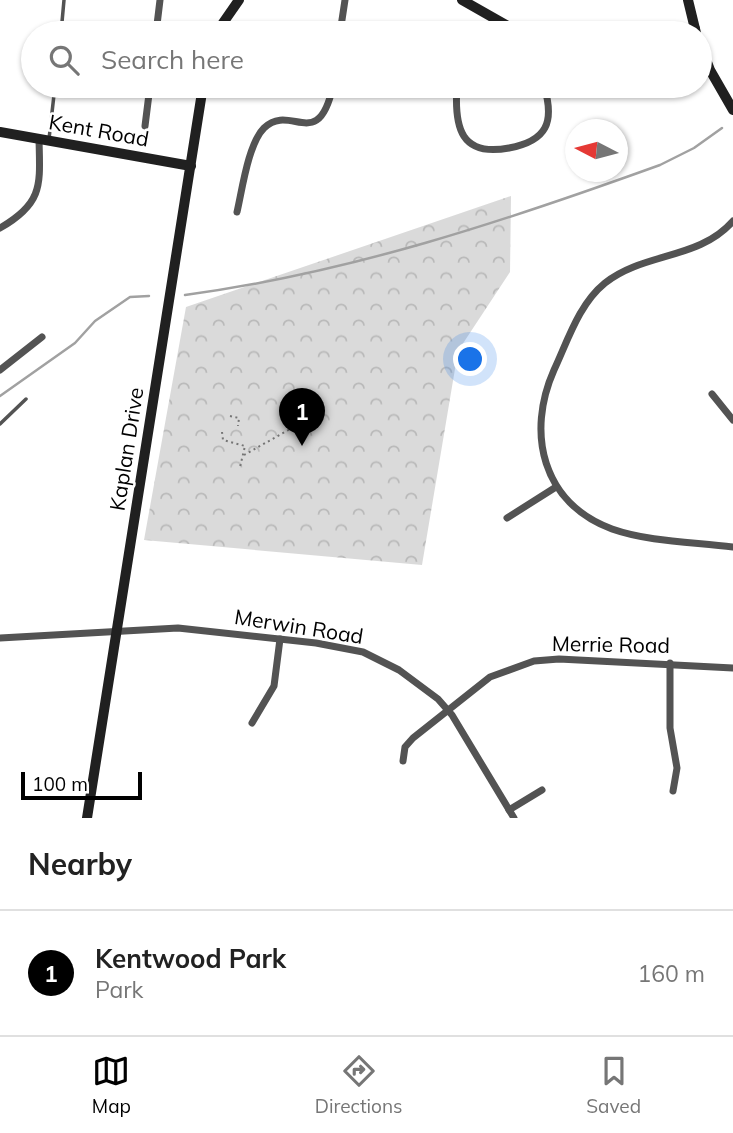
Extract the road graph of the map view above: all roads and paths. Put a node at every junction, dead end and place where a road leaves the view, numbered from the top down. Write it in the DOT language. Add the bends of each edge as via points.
graph roads {
  1 [pos="64,0"];
  2 [pos="160,0"];
  3 [pos="239,0"];
  4 [pos="345,0"];
  5 [pos="462,0"];
  6 [pos="688,0"];
  7 [pos="494,20"];
  8 [pos="62,21"];
  9 [pos="157,21"];
  10 [pos="224,21"];
  11 [pos="342,21"];
  12 [pos="693,21"];
  13 [pos="712,71"];
  14 [pos="53,98"];
  15 [pos="148,98"];
  16 [pos="201,98"];
  17 [pos="330,98"];
  18 [pos="456,98"];
  19 [pos="546,98"];
  20 [pos="733,110"];
  21 [pos="145,126"];
  22 [pos="0,132"];
  23 [pos="44,140"];
  24 [pos="191,166"];
  25 [pos="237,212"];
  26 [pos="733,221"];
  27 [pos="0,228"];
  28 [pos="42,337"];
  29 [pos="0,370"];
  30 [pos="712,394"];
  31 [pos="26,399"];
  32 [pos="230,416"];
  33 [pos="733,420"];
  34 [pos="0,424"];
  35 [pos="238,426"];
  36 [pos="292,428"];
  37 [pos="222,432"];
  38 [pos="244,455"];
  39 [pos="240,467"];
  40 [pos="556,487"];
  41 [pos="507,518"];
  42 [pos="733,547"];
  43 [pos="117,629"];
  44 [pos="0,638"];
  45 [pos="280,639"];
  46 [pos="670,663"];
  47 [pos="733,668"];
  48 [pos="448,711"];
  49 [pos="252,723"];
  50 [pos="403,761"];
  51 [pos="542,790"];
  52 [pos="673,791"];
  53 [pos="509,810"];
  54 [pos="87,818"];
  55 [pos="513,818"];
  1 -- 8 [label="lane"];
  2 -- 9 [label="street"];
  3 -- 10 [label="street"];
  4 -- 11 [label="street"];
  5 -- 7 [label="street"];
  6 -- 12 [label="street"];
  13 -- 20 [label="street"];
  14 -- 23 [label="lane"];
  15 -- 21 [label="street"];
  16 -- 24 [label="street, Kaplan Drive"];
  17 -- 25 [label="street" via="318,120 283,121 264,129 250,159"];
  18 -- 19 [label="street" via="464,135 474,148 485,151 537,139 549,116"];
  22 -- 23 [label="street, Kent Road"];
  23 -- 24 [label="street, Kent Road"];
  23 -- 27 [label="street" via="37,194 27,210"];
  24 -- 43 [label="street, Kaplan Drive"];
  26 -- 40 [label="street" via="697,247 636,265 614,277 584,307 549,382 540,414 543,456"];
  28 -- 29 [label="street"];
  30 -- 33 [label="street"];
  31 -- 34 [label="lane"];
  32 -- 35 [label="path" via="239,418"];
  36 -- 38 [label="path"];
  37 -- 38 [label="path" via="223,440 245,446"];
  38 -- 39 [label="path"];
  40 -- 41 [label="street"];
  40 -- 42 [label="street" via="591,518 613,529"];
  43 -- 44 [label="street, Merwin Road"];
  43 -- 45 [label="street, Merwin Road" via="186,628"];
  43 -- 54 [label="street, Kaplan Drive"];
  45 -- 48 [label="street, Merwin Road" via="349,648 376,657 421,685"];
  45 -- 49 [label="street" via="274,686"];
  46 -- 47 [label="street, Merrie Road"];
  46 -- 48 [label="street, Merrie Road" via="534,661 490,677"];
  46 -- 52 [label="street" via="670,728 677,768"];
  48 -- 50 [label="street, Merrie Road" via="405,747"];
  48 -- 53 [label="street, Merwin Road"];
  51 -- 53 [label="street"];
  53 -- 55 [label="street, Merwin Road"];
}
